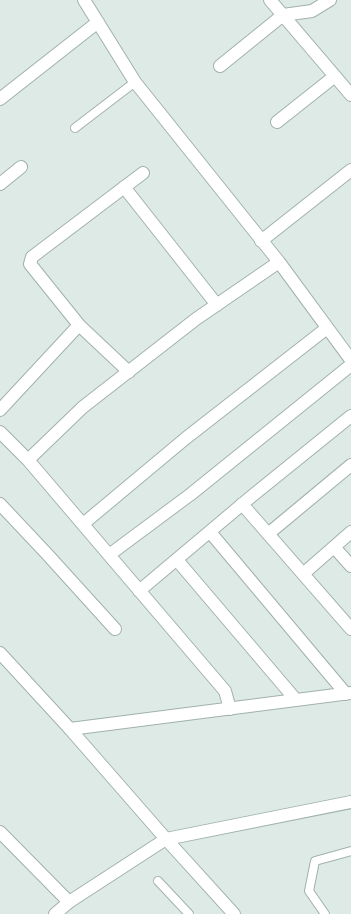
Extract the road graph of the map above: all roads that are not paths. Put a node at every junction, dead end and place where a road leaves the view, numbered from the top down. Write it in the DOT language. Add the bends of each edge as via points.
graph roads {
  1 [pos="84,0"];
  2 [pos="270,0"];
  3 [pos="330,0"];
  4 [pos="282,15"];
  5 [pos="98,22"];
  6 [pos="220,66"];
  7 [pos="335,76"];
  8 [pos="135,82"];
  9 [pos="351,95"];
  10 [pos="0,99"];
  11 [pos="277,122"];
  12 [pos="75,128"];
  13 [pos="21,167"];
  14 [pos="351,170"];
  15 [pos="143,173"];
  16 [pos="0,184"];
  17 [pos="124,187"];
  18 [pos="261,241"];
  19 [pos="279,262"];
  20 [pos="217,305"];
  21 [pos="79,325"];
  22 [pos="327,328"];
  23 [pos="351,360"];
  24 [pos="351,365"];
  25 [pos="129,372"];
  26 [pos="0,410"];
  27 [pos="351,416"];
  28 [pos="0,432"];
  29 [pos="28,460"];
  30 [pos="351,464"];
  31 [pos="0,504"];
  32 [pos="242,504"];
  33 [pos="82,524"];
  34 [pos="210,532"];
  35 [pos="351,532"];
  36 [pos="268,534"];
  37 [pos="334,547"];
  38 [pos="109,555"];
  39 [pos="177,560"];
  40 [pos="351,566"];
  41 [pos="303,574"];
  42 [pos="139,591"];
  43 [pos="115,629"];
  44 [pos="351,629"];
  45 [pos="0,652"];
  46 [pos="348,693"];
  47 [pos="296,700"];
  48 [pos="230,709"];
  49 [pos="70,729"];
  50 [pos="351,802"];
  51 [pos="0,832"];
  52 [pos="166,839"];
  53 [pos="351,851"];
  54 [pos="158,881"];
  55 [pos="68,902"];
  56 [pos="55,914"];
  57 [pos="189,914"];
  58 [pos="234,914"];
  59 [pos="325,914"];
  1 -- 5 [label="street"];
  2 -- 4 [label="street"];
  3 -- 4 [label="street" via="312,11"];
  4 -- 6 [label="street"];
  4 -- 7 [label="street"];
  5 -- 8 [label="street"];
  5 -- 10 [label="street"];
  7 -- 9 [label="street"];
  7 -- 11 [label="street"];
  8 -- 12 [label="lane"];
  8 -- 18 [label="street"];
  13 -- 16 [label="street"];
  14 -- 18 [label="street"];
  15 -- 17 [label="street"];
  17 -- 20 [label="street"];
  17 -- 21 [label="street" via="32,257 30,264"];
  18 -- 19 [label="street"];
  19 -- 20 [label="street"];
  19 -- 22 [label="street"];
  20 -- 25 [label="street"];
  21 -- 25 [label="street"];
  21 -- 26 [label="street"];
  22 -- 23 [label="street"];
  22 -- 33 [label="street" via="186,438"];
  24 -- 38 [label="street" via="191,494"];
  25 -- 29 [label="street" via="83,407"];
  27 -- 32 [label="street"];
  28 -- 29 [label="street"];
  29 -- 33 [label="street"];
  30 -- 36 [label="street"];
  31 -- 43 [label="street"];
  32 -- 34 [label="street"];
  32 -- 36 [label="street"];
  33 -- 38 [label="street"];
  34 -- 39 [label="street"];
  34 -- 46 [label="street"];
  35 -- 37 [label="street"];
  36 -- 41 [label="street"];
  37 -- 40 [label="street"];
  37 -- 41 [label="street"];
  38 -- 42 [label="street"];
  39 -- 42 [label="street"];
  39 -- 47 [label="street"];
  41 -- 44 [label="street"];
  42 -- 48 [label="street" via="225,691"];
  45 -- 49 [label="street"];
  46 -- 47 [label="street"];
  47 -- 48 [label="street"];
  48 -- 49 [label="street"];
  49 -- 52 [label="street"];
  50 -- 52 [label="street"];
  51 -- 55 [label="street"];
  52 -- 55 [label="street"];
  52 -- 58 [label="street"];
  53 -- 59 [label="lane" via="315,861 309,891"];
  54 -- 57 [label="lane"];
  55 -- 56 [label="street"];
}
